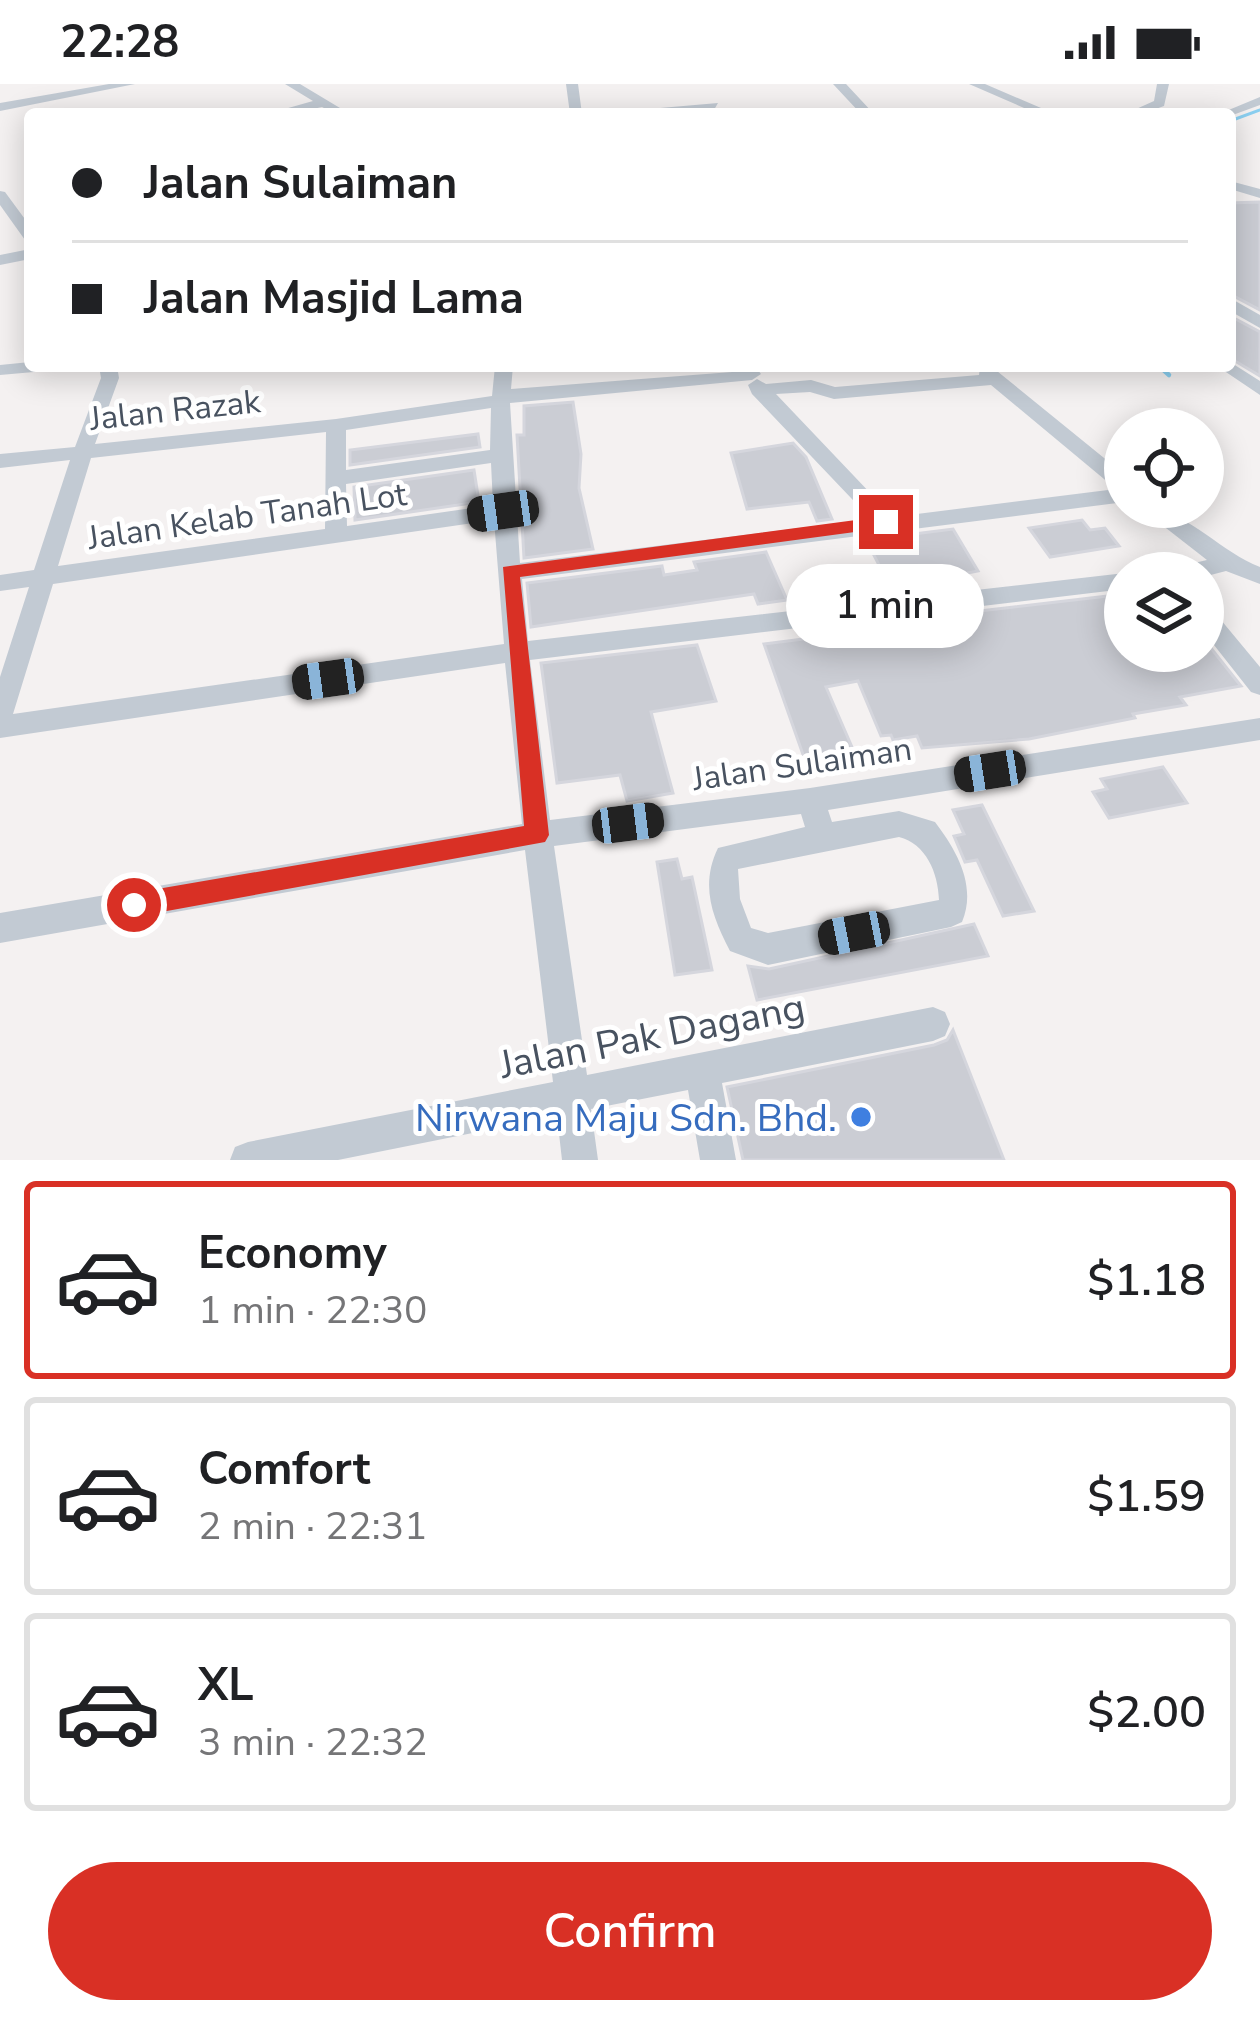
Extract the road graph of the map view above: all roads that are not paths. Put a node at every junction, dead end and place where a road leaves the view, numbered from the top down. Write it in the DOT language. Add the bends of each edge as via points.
graph roads {
  1 [pos="129,84"];
  2 [pos="291,84"];
  3 [pos="839,84"];
  4 [pos="975,84"];
  5 [pos="1163,84"];
  6 [pos="322,103"];
  7 [pos="0,107"];
  8 [pos="300,108"];
  9 [pos="332,108"];
  10 [pos="862,108"];
  11 [pos="1034,108"];
  12 [pos="1147,108"];
  13 [pos="0,195"];
  14 [pos="24,229"];
  15 [pos="109,372"];
  16 [pos="503,372"];
  17 [pos="987,372"];
  18 [pos="755,376"];
  19 [pos="499,401"];
  20 [pos="336,425"];
  21 [pos="81,452"];
  22 [pos="503,455"];
  23 [pos="0,461"];
  24 [pos="1104,473"];
  25 [pos="338,478"];
  26 [pos="1104,494"];
  27 [pos="503,511"];
  28 [pos="886,522"];
  29 [pos="1179,528"];
  30 [pos="336,535"];
  31 [pos="1227,563"];
  32 [pos="1224,564"];
  33 [pos="510,572"];
  34 [pos="1260,576"];
  35 [pos="46,578"];
  36 [pos="0,583"];
  37 [pos="1104,583"];
  38 [pos="1224,641"];
  39 [pos="515,652"];
  40 [pos="1260,686"];
  41 [pos="0,716"];
  42 [pos="0,727"];
  43 [pos="1260,729"];
  44 [pos="810,800"];
  45 [pos="537,835"];
  46 [pos="823,836"];
  47 [pos="0,928"];
  48 [pos="933,1024"];
  49 [pos="702,1068"];
  50 [pos="572,1092"];
  51 [pos="248,1160"];
  52 [pos="580,1160"];
  53 [pos="718,1160"];
  1 -- 7 [label="street"];
  2 -- 6 [label="street"];
  3 -- 10 [label="street"];
  4 -- 11 [label="street"];
  5 -- 12 [label="street" via="1160,103"];
  6 -- 8 [label="street"];
  6 -- 9 [label="street"];
  13 -- 14 [label="street"];
  15 -- 21 [label="street"];
  16 -- 19 [label="street"];
  17 -- 18 [label="street, Jalan Razak" via="835,393"];
  17 -- 24 [label="street"];
  18 -- 19 [label="street, Jalan Razak"];
  18 -- 28 [label="street"];
  19 -- 20 [label="street, Jalan Razak"];
  19 -- 22 [label="street"];
  20 -- 21 [label="street, Jalan Razak"];
  20 -- 25 [label="street"];
  21 -- 23 [label="street, Jalan Razak"];
  21 -- 35 [label="street"];
  22 -- 25 [label="street"];
  22 -- 27 [label="street"];
  25 -- 30 [label="street"];
  26 -- 28 [label="street"];
  27 -- 30 [label="street, Jalan Kelab Tanah Lot"];
  27 -- 33 [label="street"];
  28 -- 33 [label="street"];
  29 -- 31 [label="street"];
  30 -- 35 [label="street, Jalan Kelab Tanah Lot"];
  31 -- 32 [label="street"];
  31 -- 34 [label="street"];
  33 -- 39 [label="street"];
  35 -- 36 [label="street, Jalan Kelab Tanah Lot"];
  35 -- 41 [label="street"];
  37 -- 39 [label="street"];
  38 -- 40 [label="street"];
  39 -- 42 [label="street"];
  39 -- 45 [label="street"];
  43 -- 44 [label="street, Jalan Sulaiman"];
  44 -- 45 [label="street, Jalan Sulaiman"];
  44 -- 46 [label="street"];
  45 -- 47 [label="street, Jalan Sulaiman"];
  45 -- 50 [label="street"];
  46 -- 46 [label="street" via="899,824 925,831 956,901 950,912 767,950 741,940 721,880 728,858"];
  48 -- 49 [label="street, Jalan Pak Dagang"];
  49 -- 50 [label="street, Jalan Pak Dagang"];
  49 -- 53 [label="street"];
  50 -- 51 [label="street, Jalan Pak Dagang"];
  50 -- 52 [label="street"];
}
